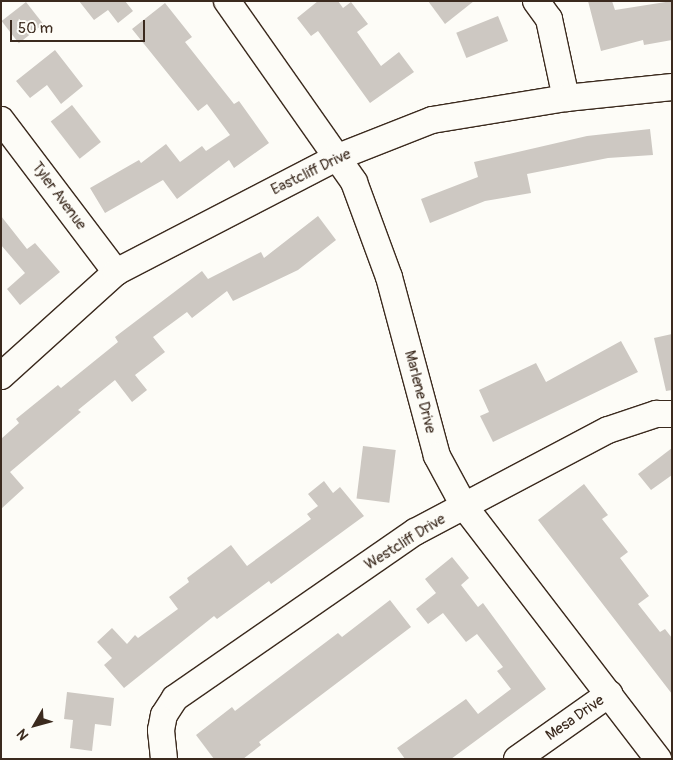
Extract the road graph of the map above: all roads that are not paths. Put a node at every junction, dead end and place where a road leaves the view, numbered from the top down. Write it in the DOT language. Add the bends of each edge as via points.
graph roads {
  1 [pos="227,1"];
  2 [pos="536,1"];
  3 [pos="672,87"];
  4 [pos="566,98"];
  5 [pos="1,120"];
  6 [pos="338,157"];
  7 [pos="116,272"];
  8 [pos="1,376"];
  9 [pos="672,414"];
  10 [pos="464,506"];
  11 [pos="609,694"];
  12 [pos="164,759"];
  13 [pos="517,759"];
  14 [pos="658,759"];
  1 -- 6 [label="street, Marlene Drive"];
  2 -- 4 [label="street" via="549,19"];
  3 -- 4 [label="street, Eastcliff Drive"];
  4 -- 6 [label="street, Eastcliff Drive" via="432,120"];
  5 -- 7 [label="street, Tyler Avenue"];
  6 -- 7 [label="street, Eastcliff Drive"];
  6 -- 10 [label="street, Marlene Drive" via="354,182 389,276 437,456"];
  7 -- 8 [label="street, Eastcliff Drive"];
  9 -- 10 [label="street, Westcliff Drive" via="656,414 608,430"];
  10 -- 11 [label="street, Marlene Drive"];
  10 -- 12 [label="street, Westcliff Drive" via="415,532 175,698 164,715 160,730"];
  11 -- 13 [label="street, Mesa Drive"];
  11 -- 14 [label="street, Marlene Drive"];
}
